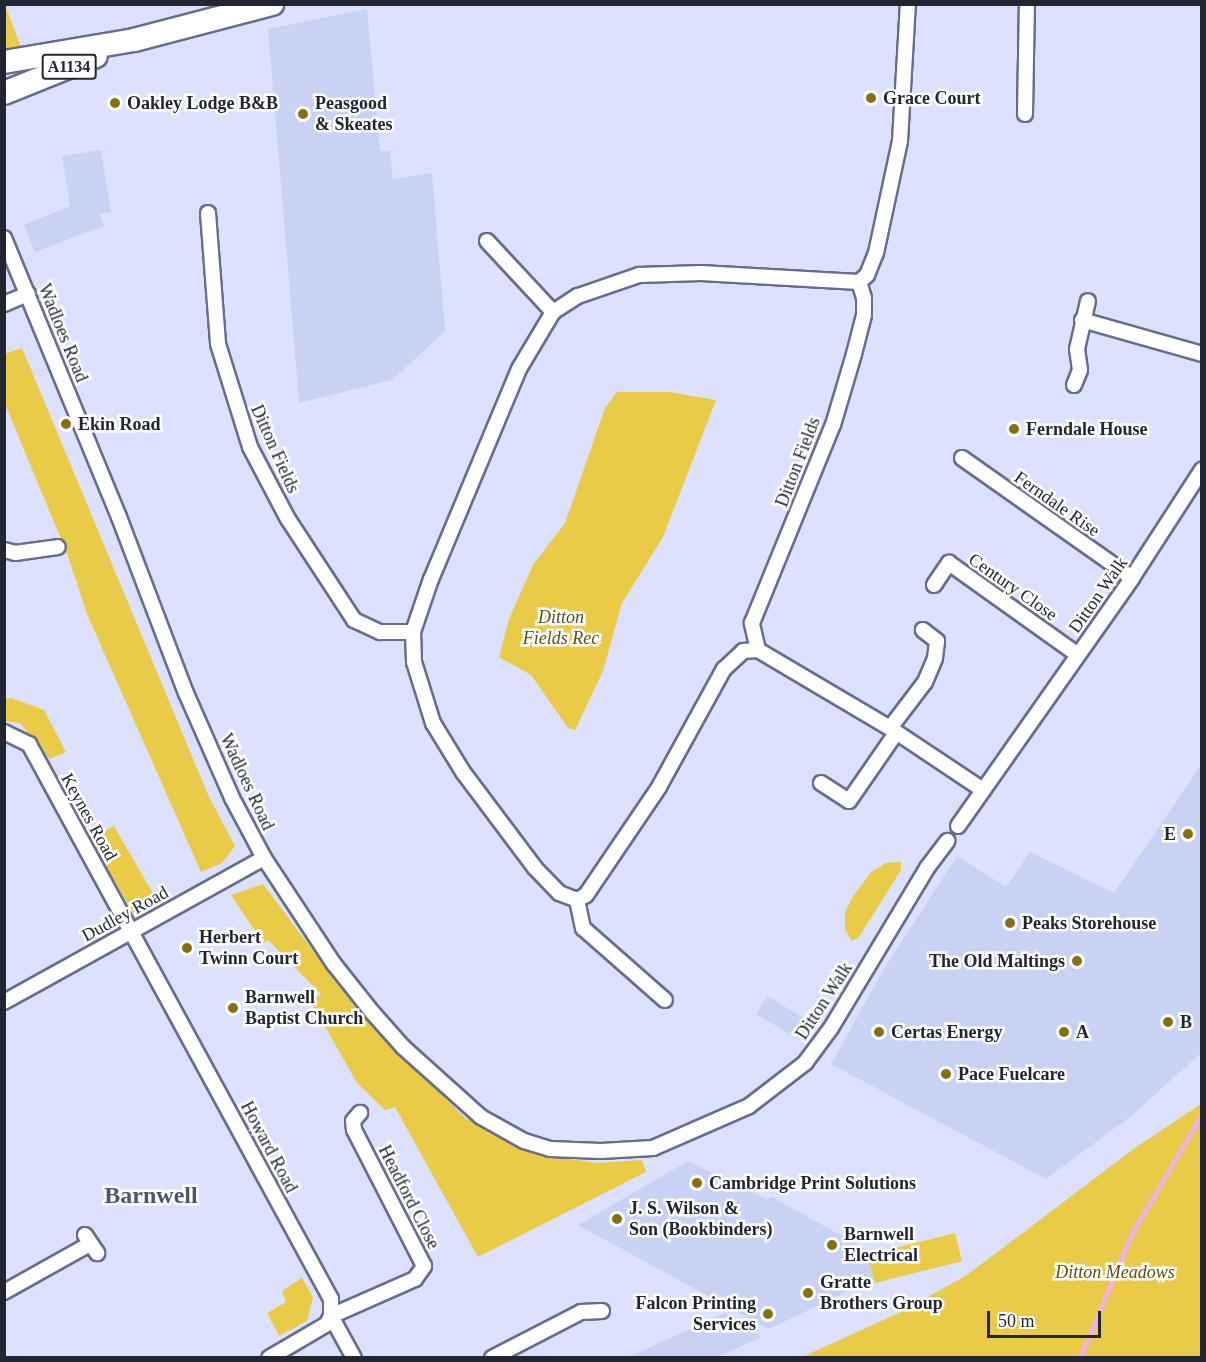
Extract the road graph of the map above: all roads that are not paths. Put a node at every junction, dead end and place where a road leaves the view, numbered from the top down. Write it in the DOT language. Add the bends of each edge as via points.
graph roads {
  1 [pos="908,4"];
  2 [pos="1028,4"];
  3 [pos="266,5"];
  4 [pos="134,40"];
  5 [pos="4,62"];
  6 [pos="4,93"];
  7 [pos="1011,97"];
  8 [pos="1026,98"];
  9 [pos="1025,114"];
  10 [pos="208,213"];
  11 [pos="4,238"];
  12 [pos="487,241"];
  13 [pos="859,282"];
  14 [pos="28,294"];
  15 [pos="1088,301"];
  16 [pos="4,304"];
  17 [pos="553,312"];
  18 [pos="1082,320"];
  19 [pos="1202,354"];
  20 [pos="1074,385"];
  21 [pos="962,458"];
  22 [pos="1202,470"];
  23 [pos="58,547"];
  24 [pos="4,550"];
  25 [pos="1132,578"];
  26 [pos="934,585"];
  27 [pos="923,630"];
  28 [pos="413,632"];
  29 [pos="758,650"];
  30 [pos="1078,655"];
  31 [pos="893,731"];
  32 [pos="4,732"];
  33 [pos="821,783"];
  34 [pos="983,790"];
  35 [pos="958,826"];
  36 [pos="947,841"];
  37 [pos="264,858"];
  38 [pos="577,900"];
  39 [pos="131,931"];
  40 [pos="665,1000"];
  41 [pos="4,1002"];
  42 [pos="360,1113"];
  43 [pos="653,1148"];
  44 [pos="91,1244"];
  45 [pos="4,1292"];
  46 [pos="602,1311"];
  47 [pos="331,1316"];
  48 [pos="269,1358"];
  49 [pos="354,1358"];
  50 [pos="492,1358"];
  1 -- 13 [label="street" via="900,141 876,254 867,275"];
  2 -- 8 [label="street"];
  3 -- 4 [label="main road, A1134"];
  4 -- 5 [label="main road, A1134"];
  4 -- 6 [label="main road, A1134"];
  7 -- 8 [label="street"];
  8 -- 9 [label="street"];
  10 -- 28 [label="street, Ditton Fields" via="218,344 250,447 288,519 354,620 380,632"];
  11 -- 14 [label="street, Wadloes Road"];
  12 -- 17 [label="street"];
  13 -- 17 [label="street" via="701,273 639,275 578,296"];
  13 -- 29 [label="street, Ditton Fields" via="864,315 854,354 832,425 752,623"];
  14 -- 16 [label="street"];
  14 -- 37 [label="street, Wadloes Road" via="186,693 232,798"];
  15 -- 18 [label="street"];
  17 -- 28 [label="street" via="519,369 431,579"];
  18 -- 19 [label="street"];
  18 -- 20 [label="street" via="1077,349 1080,369"];
  21 -- 25 [label="street, Ferndale Rise"];
  22 -- 25 [label="street, Ditton Walk"];
  23 -- 24 [label="street" via="15,553"];
  25 -- 30 [label="street, Ditton Walk"];
  26 -- 30 [label="street, Century Close" via="949,563"];
  27 -- 31 [label="street" via="938,641 935,658 925,682"];
  28 -- 38 [label="street" via="416,673 433,723 520,851 559,893"];
  29 -- 31 [label="street"];
  29 -- 38 [label="street" via="734,657 724,669 659,787 599,880"];
  30 -- 34 [label="street, Ditton Walk"];
  31 -- 33 [label="street" via="849,801"];
  31 -- 34 [label="street"];
  32 -- 39 [label="street, Keynes Road" via="29,744"];
  34 -- 35 [label="street, Ditton Walk"];
  36 -- 43 [label="street, Ditton Walk" via="831,1028 805,1063 749,1106"];
  37 -- 39 [label="street, Dudley Road"];
  37 -- 43 [label="street, Wadloes Road" via="334,964 372,1012 403,1047 481,1117 524,1141 550,1149"];
  38 -- 40 [label="street" via="584,928"];
  39 -- 41 [label="street, Dudley Road"];
  39 -- 47 [label="street, Howard Road" via="330,1299"];
  42 -- 47 [label="street, Headford Close" via="353,1122 354,1130 424,1266 415,1279"];
  44 -- 45 [label="street"];
  46 -- 50 [label="street" via="582,1312"];
  47 -- 48 [label="street" via="318,1330"];
  47 -- 49 [label="street, Howard Road"];
}
